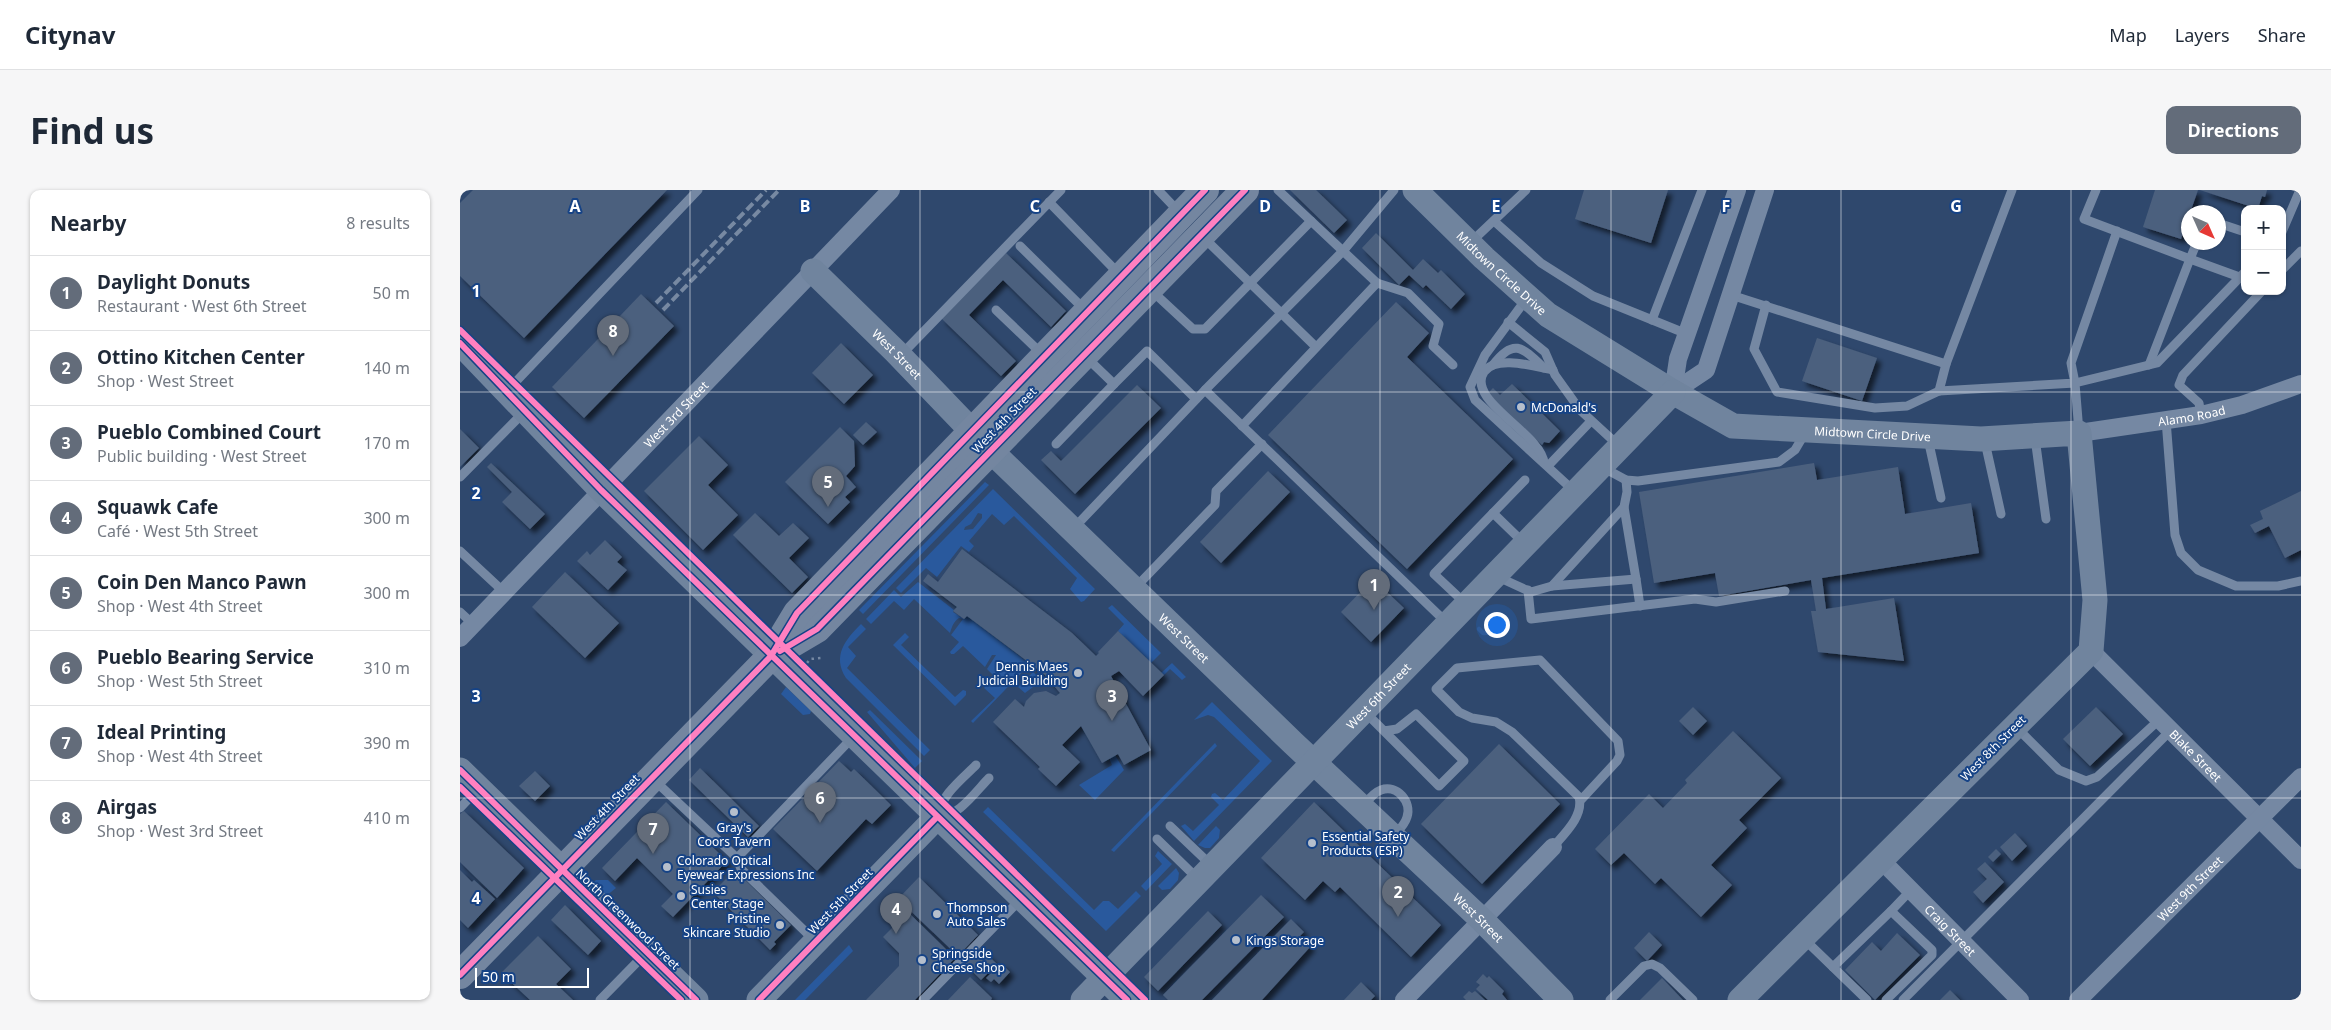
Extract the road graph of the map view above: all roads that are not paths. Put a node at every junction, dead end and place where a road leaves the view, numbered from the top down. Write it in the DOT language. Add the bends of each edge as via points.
graph roads {
  1 [pos="698,190"];
  2 [pos="891,190"];
  3 [pos="1061,190"];
  4 [pos="1158,190"];
  5 [pos="1205,190"];
  6 [pos="1245,190"];
  7 [pos="1278,190"];
  8 [pos="1394,190"];
  9 [pos="1415,190"];
  10 [pos="1526,190"];
  11 [pos="1702,190"];
  12 [pos="1738,190"];
  13 [pos="1765,190"];
  14 [pos="2012,190"];
  15 [pos="2096,190"];
  16 [pos="2300,190"];
  17 [pos="1049,202"];
  18 [pos="1182,215"];
  19 [pos="1494,221"];
  20 [pos="1311,222"];
  21 [pos="2286,223"];
  22 [pos="2226,226"];
  23 [pos="2116,231"];
  24 [pos="2241,231"];
  25 [pos="1202,235"];
  26 [pos="1470,244"];
  27 [pos="1020,246"];
  28 [pos="1342,250"];
  29 [pos="2194,250"];
  30 [pos="2301,252"];
  31 [pos="2190,259"];
  32 [pos="2286,266"];
  33 [pos="813,271"];
  34 [pos="2241,275"];
  35 [pos="1122,277"];
  36 [pos="2241,279"];
  37 [pos="1250,283"];
  38 [pos="1377,284"];
  39 [pos="1150,288"];
  40 [pos="1731,295"];
  41 [pos="2258,295"];
  42 [pos="1528,297"];
  43 [pos="1766,306"];
  44 [pos="996,310"];
  45 [pos="1088,313"];
  46 [pos="1280,313"];
  47 [pos="1652,320"];
  48 [pos="1508,322"];
  49 [pos="1687,334"];
  50 [pos="460,343"];
  51 [pos="1316,347"];
  52 [pos="1084,355"];
  53 [pos="900,356"];
  54 [pos="1045,358"];
  55 [pos="1946,364"];
  56 [pos="1453,365"];
  57 [pos="1493,365"];
  58 [pos="2149,365"];
  59 [pos="1549,369"];
  60 [pos="2075,383"];
  61 [pos="1114,384"];
  62 [pos="2301,384"];
  63 [pos="1205,390"];
  64 [pos="506,391"];
  65 [pos="1939,391"];
  66 [pos="1673,392"];
  67 [pos="1196,399"];
  68 [pos="525,411"];
  69 [pos="2201,415"];
  70 [pos="2166,420"];
  71 [pos="1591,421"];
  72 [pos="1242,426"];
  73 [pos="1807,430"];
  74 [pos="2079,432"];
  75 [pos="1928,436"];
  76 [pos="2035,436"];
  77 [pos="1984,439"];
  78 [pos="982,442"];
  79 [pos="1056,444"];
  80 [pos="1262,444"];
  81 [pos="1620,448"];
  82 [pos="1546,465"];
  83 [pos="1601,467"];
  84 [pos="460,477"];
  85 [pos="1525,480"];
  86 [pos="1626,480"];
  87 [pos="601,490"];
  88 [pos="1576,493"];
  89 [pos="1941,498"];
  90 [pos="1624,507"];
  91 [pos="1493,513"];
  92 [pos="2000,514"];
  93 [pos="2046,519"];
  94 [pos="1073,529"];
  95 [pos="1526,545"];
  96 [pos="460,551"];
  97 [pos="1496,576"];
  98 [pos="1636,579"];
  99 [pos="2301,581"];
  100 [pos="1552,586"];
  101 [pos="1134,589"];
  102 [pos="1528,590"];
  103 [pos="1785,591"];
  104 [pos="504,592"];
  105 [pos="1468,606"];
  106 [pos="1640,606"];
  107 [pos="460,612"];
  108 [pos="473,624"];
  109 [pos="1449,624"];
  110 [pos="460,638"];
  111 [pos="779,651"];
  112 [pos="2091,651"];
  113 [pos="1364,712"];
  114 [pos="2165,725"];
  115 [pos="2015,726"];
  116 [pos="1384,732"];
  117 [pos="854,736"];
  118 [pos="1315,763"];
  119 [pos="976,765"];
  120 [pos="460,770"];
  121 [pos="2301,777"];
  122 [pos="652,778"];
  123 [pos="989,778"];
  124 [pos="478,788"];
  125 [pos="1580,801"];
  126 [pos="1362,807"];
  127 [pos="460,808"];
  128 [pos="938,817"];
  129 [pos="2260,818"];
  130 [pos="1170,826"];
  131 [pos="1393,837"];
  132 [pos="1157,839"];
  133 [pos="1554,849"];
  134 [pos="737,858"];
  135 [pos="1880,859"];
  136 [pos="2301,860"];
  137 [pos="562,870"];
  138 [pos="1207,874"];
  139 [pos="1911,890"];
  140 [pos="1022,898"];
  141 [pos="1891,911"];
  142 [pos="1482,920"];
  143 [pos="1802,938"];
  144 [pos="1961,940"];
  145 [pos="816,942"];
  146 [pos="646,952"];
  147 [pos="1833,967"];
  148 [pos="460,975"];
  149 [pos="1104,978"];
  150 [pos="600,1000"];
  151 [pos="696,1000"];
  152 [pos="759,1000"];
  153 [pos="923,1000"];
  154 [pos="1083,1000"];
  155 [pos="1127,1000"];
  156 [pos="1404,1000"];
  157 [pos="1561,1000"];
  158 [pos="1610,1000"];
  159 [pos="1693,1000"];
  160 [pos="1740,1000"];
  161 [pos="1867,1000"];
  162 [pos="1886,1000"];
  163 [pos="1903,1000"];
  164 [pos="2020,1000"];
  165 [pos="2078,1000"];
  1 -- 64 [label="lane"];
  2 -- 33 [label="street, West 3rd Street"];
  3 -- 17 [label="lane"];
  4 -- 18 [label="lane"];
  5 -- 18 [label="main road, West 4th Street"];
  6 -- 25 [label="main road, West 4th Street"];
  7 -- 20 [label="lane"];
  8 -- 28 [label="lane"];
  9 -- 26 [label="street, Midtown Circle Drive"];
  10 -- 19 [label="lane"];
  11 -- 47 [label="lane"];
  12 -- 49 [label="street"];
  13 -- 40 [label="street"];
  14 -- 55 [label="lane"];
  15 -- 23 [label="lane" via="2084,219"];
  16 -- 21 [label="lane"];
  17 -- 35 [label="lane"];
  17 -- 53 [label="lane"];
  18 -- 35 [label="main road, West 4th Street"];
  19 -- 26 [label="lane"];
  19 -- 47 [label="lane" via="1541,263 1593,296"];
  20 -- 28 [label="lane"];
  20 -- 37 [label="lane"];
  22 -- 24 [label="lane"];
  23 -- 31 [label="lane"];
  23 -- 60 [label="lane" via="2071,362"];
  25 -- 37 [label="lane"];
  25 -- 39 [label="main road, West 4th Street"];
  26 -- 42 [label="street, Midtown Circle Drive"];
  27 -- 45 [label="lane"];
  28 -- 38 [label="lane"];
  28 -- 46 [label="lane"];
  29 -- 31 [label="lane"];
  30 -- 32 [label="lane"];
  31 -- 34 [label="lane"];
  31 -- 58 [label="lane"];
  33 -- 53 [label="street, West Street"];
  33 -- 87 [label="street, West 3rd Street"];
  35 -- 45 [label="main road, West 4th Street"];
  36 -- 58 [label="lane" via="2157,363"];
  37 -- 39 [label="lane" via="1205,329 1193,329"];
  37 -- 46 [label="lane"];
  38 -- 51 [label="lane"];
  38 -- 56 [label="lane" via="1408,293 1439,324 1433,346"];
  39 -- 52 [label="main road, West 4th Street"];
  40 -- 43 [label="lane"];
  40 -- 66 [label="street" via="1706,370"];
  41 -- 69 [label="lane" via="2183,374 2179,384 2199,403"];
  42 -- 48 [label="lane"];
  42 -- 66 [label="street, Midtown Circle Drive" via="1548,315"];
  43 -- 55 [label="lane"];
  43 -- 65 [label="lane" via="1754,349 1777,392 1875,408 1907,406"];
  44 -- 54 [label="lane"];
  45 -- 54 [label="main road, West 4th Street"];
  46 -- 51 [label="lane"];
  46 -- 63 [label="lane"];
  47 -- 49 [label="lane"];
  48 -- 59 [label="lane" via="1545,352"];
  48 -- 82 [label="lane" via="1484,355 1470,387 1475,400"];
  49 -- 66 [label="street" via="1678,359"];
  50 -- 64 [label="street"];
  51 -- 72 [label="lane"];
  52 -- 61 [label="lane"];
  52 -- 78 [label="main road, West 4th Street"];
  53 -- 78 [label="street, West Street"];
  54 -- 78 [label="main road, West 4th Street"];
  55 -- 65 [label="lane"];
  57 -- 59 [label="lane" via="1519,364"];
  57 -- 59 [label="lane" via="1508,349 1518,347"];
  57 -- 82 [label="lane" via="1480,379 1482,389 1488,400 1540,449"];
  58 -- 60 [label="lane"];
  59 -- 71 [label="lane"];
  60 -- 65 [label="lane"];
  60 -- 74 [label="lane"];
  61 -- 67 [label="lane" via="1147,351"];
  61 -- 79 [label="lane"];
  62 -- 69 [label="street, Alamo Road" via="2242,405"];
  63 -- 67 [label="lane"];
  63 -- 72 [label="lane"];
  64 -- 68 [label="street"];
  66 -- 73 [label="street, Midtown Circle Drive" via="1733,426"];
  66 -- 81 [label="street, West 6th Street"];
  67 -- 94 [label="lane"];
  68 -- 84 [label="lane"];
  68 -- 87 [label="street"];
  69 -- 70 [label="street, Alamo Road"];
  70 -- 74 [label="street, Alamo Road"];
  70 -- 99 [label="lane" via="2175,535 2181,553 2198,570 2236,586 2278,586"];
  71 -- 81 [label="lane"];
  71 -- 82 [label="lane"];
  72 -- 80 [label="lane"];
  73 -- 75 [label="street, Midtown Circle Drive"];
  73 -- 86 [label="lane" via="1795,450 1778,462"];
  74 -- 76 [label="street, Midtown Circle Drive"];
  74 -- 112 [label="street" via="2095,600"];
  75 -- 77 [label="street, Midtown Circle Drive"];
  75 -- 89 [label="lane"];
  76 -- 77 [label="street, Midtown Circle Drive"];
  76 -- 93 [label="lane"];
  77 -- 92 [label="lane"];
  78 -- 94 [label="street, West Street"];
  78 -- 111 [label="main road, West 4th Street" via="798,613"];
  80 -- 101 [label="lane" via="1216,491 1215,505 1196,527"];
  80 -- 109 [label="lane"];
  81 -- 83 [label="street, West 6th Street"];
  82 -- 88 [label="lane"];
  83 -- 86 [label="lane"];
  83 -- 88 [label="street, West 6th Street"];
  85 -- 91 [label="lane"];
  86 -- 90 [label="lane"];
  87 -- 104 [label="street, West 3rd Street"];
  87 -- 111 [label="street"];
  88 -- 95 [label="street, West 6th Street"];
  90 -- 98 [label="lane"];
  90 -- 100 [label="lane"];
  91 -- 95 [label="lane"];
  91 -- 105 [label="lane" via="1434,574"];
  94 -- 101 [label="street, West Street"];
  95 -- 97 [label="street, West 6th Street"];
  96 -- 104 [label="lane"];
  97 -- 102 [label="lane"];
  97 -- 105 [label="street, West 6th Street"];
  98 -- 100 [label="lane"];
  98 -- 106 [label="lane"];
  100 -- 102 [label="lane"];
  101 -- 118 [label="street, West Street"];
  102 -- 106 [label="lane" via="1531,619"];
  103 -- 106 [label="lane" via="1716,602 1695,599"];
  104 -- 108 [label="street, West 3rd Street"];
  105 -- 109 [label="street, West 6th Street"];
  107 -- 108 [label="lane"];
  108 -- 110 [label="street, West 3rd Street"];
  109 -- 113 [label="street, West 6th Street"];
  111 -- 117 [label="street"];
  111 -- 122 [label="main road, West 4th Street"];
  112 -- 114 [label="street, Blake Street"];
  112 -- 115 [label="street, West 8th Street"];
  113 -- 116 [label="lane"];
  113 -- 118 [label="street, West 6th Street"];
  114 -- 115 [label="lane" via="2097,777 2086,781 2059,770"];
  114 -- 129 [label="street, Blake Street"];
  114 -- 144 [label="lane"];
  115 -- 135 [label="street, West 8th Street"];
  116 -- 116 [label="lane" via="1439,786 1464,761 1416,714 1398,729"];
  117 -- 128 [label="street"];
  117 -- 134 [label="lane"];
  118 -- 126 [label="street, West Street"];
  118 -- 138 [label="street, West 6th Street"];
  119 -- 128 [label="lane" via="947,794"];
  120 -- 124 [label="street, North Greenwood Street"];
  121 -- 129 [label="street, West 9th Street"];
  122 -- 134 [label="lane"];
  122 -- 137 [label="main road, West 4th Street"];
  123 -- 128 [label="lane" via="955,812"];
  124 -- 127 [label="lane"];
  124 -- 137 [label="street, North Greenwood Street"];
  125 -- 125 [label="lane" via="1512,732 1496,722 1459,712 1436,689 1457,668 1540,660 1618,741 1620,755 1617,761"];
  125 -- 133 [label="lane" via="1577,814"];
  126 -- 131 [label="street, West Street"];
  126 -- 131 [label="lane" via="1382,790 1393,789 1402,797 1408,805 1408,817"];
  128 -- 140 [label="street"];
  128 -- 145 [label="street, West 5th Street"];
  129 -- 136 [label="street, Blake Street"];
  129 -- 165 [label="street, West 9th Street"];
  130 -- 138 [label="lane"];
  131 -- 142 [label="street, West Street"];
  132 -- 138 [label="lane"];
  133 -- 142 [label="street"];
  134 -- 145 [label="lane" via="741,869"];
  135 -- 139 [label="street, Craig Street"];
  135 -- 143 [label="street, West 8th Street"];
  137 -- 146 [label="street, North Greenwood Street"];
  137 -- 148 [label="main road, West 4th Street"];
  138 -- 149 [label="street, West 6th Street"];
  139 -- 141 [label="lane"];
  139 -- 144 [label="street, Craig Street"];
  140 -- 149 [label="street"];
  140 -- 153 [label="lane"];
  141 -- 147 [label="lane"];
  141 -- 162 [label="lane" via="1932,950 1932,955"];
  142 -- 156 [label="street"];
  142 -- 157 [label="street, West Street"];
  143 -- 147 [label="lane"];
  143 -- 160 [label="street, West 8th Street"];
  144 -- 163 [label="lane"];
  144 -- 164 [label="street, Craig Street"];
  145 -- 152 [label="street, West 5th Street"];
  146 -- 150 [label="lane"];
  146 -- 151 [label="street, North Greenwood Street"];
  147 -- 161 [label="lane"];
  149 -- 154 [label="street, West 6th Street"];
  149 -- 155 [label="street"];
  158 -- 159 [label="lane" via="1644,966 1652,964"];
}
